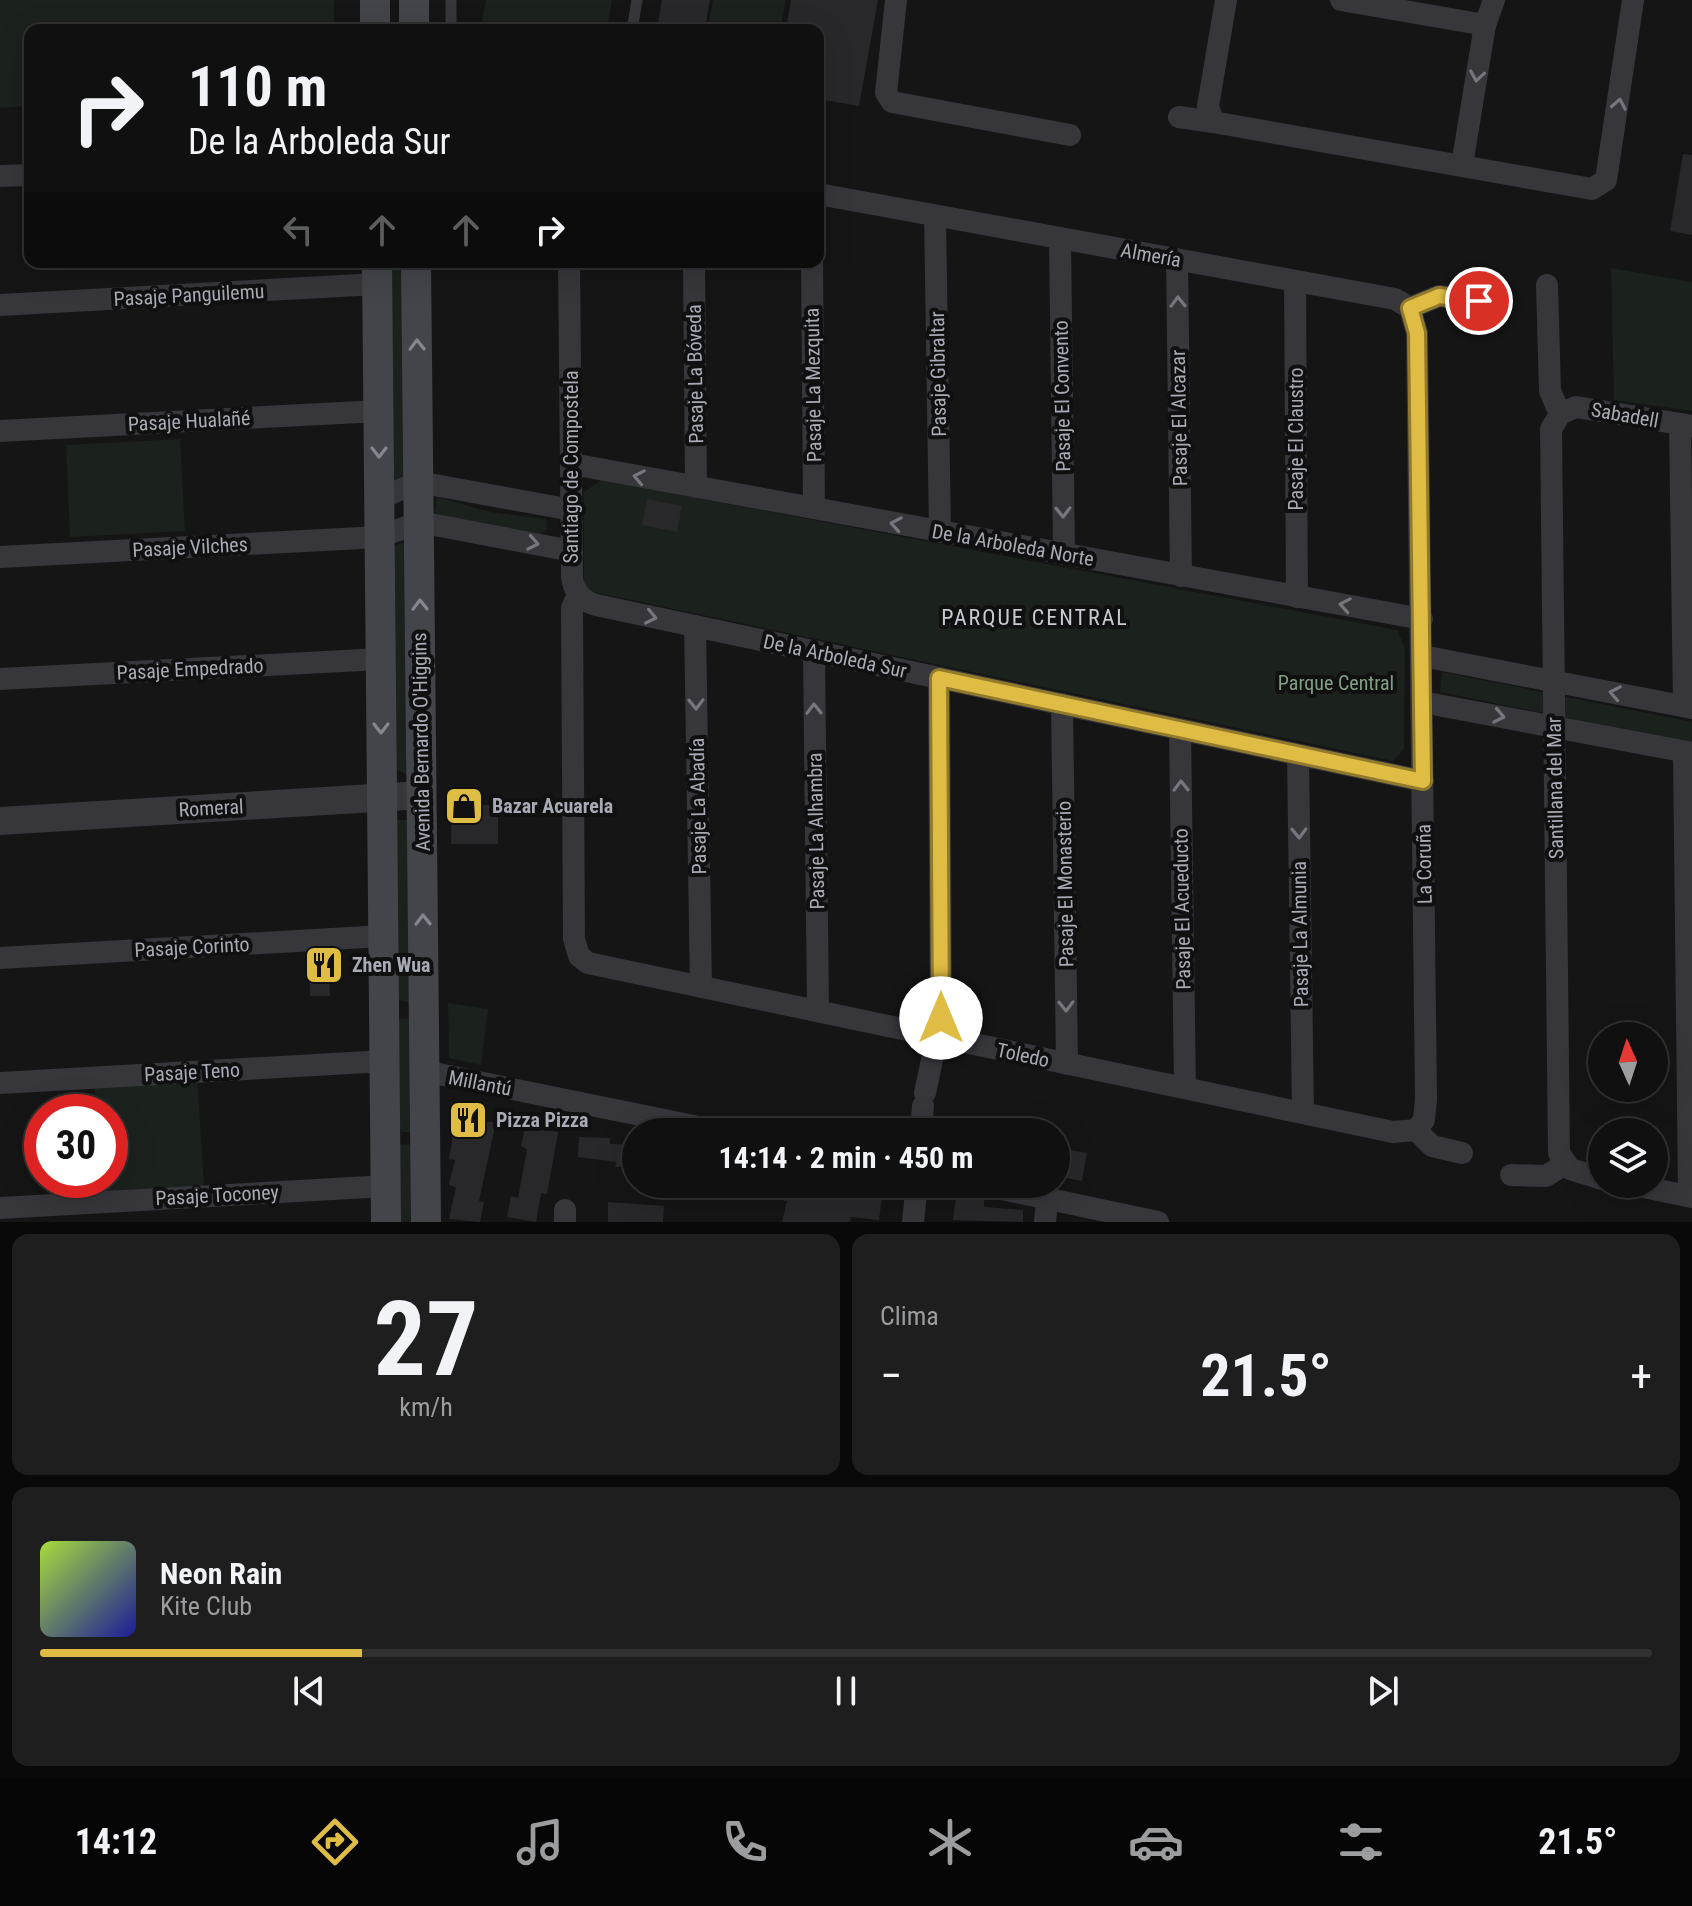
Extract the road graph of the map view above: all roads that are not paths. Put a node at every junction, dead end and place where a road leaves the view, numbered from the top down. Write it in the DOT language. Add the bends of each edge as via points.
graph roads {
  1 [pos="375,0"];
  2 [pos="414,0"];
  3 [pos="451,0"];
  4 [pos="637,0"];
  5 [pos="896,0"];
  6 [pos="1226,0"];
  7 [pos="1341,0"];
  8 [pos="1494,0"];
  9 [pos="1398,5"];
  10 [pos="1628,6"];
  11 [pos="375,24"];
  12 [pos="414,24"];
  13 [pos="451,24"];
  14 [pos="633,24"];
  15 [pos="1485,25"];
  16 [pos="1179,117"];
  17 [pos="1213,122"];
  18 [pos="1070,135"];
  19 [pos="1462,165"];
  20 [pos="24,175"];
  21 [pos="0,176"];
  22 [pos="824,195"];
  23 [pos="935,216"];
  24 [pos="1060,239"];
  25 [pos="1177,260"];
  26 [pos="416,268"];
  27 [pos="569,268"];
  28 [pos="694,268"];
  29 [pos="812,268"];
  30 [pos="377,273"];
  31 [pos="1295,281"];
  32 [pos="1547,285"];
  33 [pos="1479,301"];
  34 [pos="0,305"];
  35 [pos="1410,308"];
  36 [pos="379,411"];
  37 [pos="1560,414"];
  38 [pos="1686,425"];
  39 [pos="0,431"];
  40 [pos="572,464"];
  41 [pos="603,470"];
  42 [pos="418,482"];
  43 [pos="696,487"];
  44 [pos="379,499"];
  45 [pos="572,500"];
  46 [pos="814,508"];
  47 [pos="419,522"];
  48 [pos="940,532"];
  49 [pos="380,537"];
  50 [pos="572,551"];
  51 [pos="1064,554"];
  52 [pos="0,557"];
  53 [pos="1181,576"];
  54 [pos="578,594"];
  55 [pos="1297,597"];
  56 [pos="1422,619"];
  57 [pos="695,626"];
  58 [pos="814,651"];
  59 [pos="1422,656"];
  60 [pos="381,659"];
  61 [pos="939,678"];
  62 [pos="0,679"];
  63 [pos="1554,681"];
  64 [pos="1422,702"];
  65 [pos="1062,704"];
  66 [pos="1688,707"];
  67 [pos="1555,727"];
  68 [pos="1180,729"];
  69 [pos="1688,753"];
  70 [pos="1298,755"];
  71 [pos="1423,781"];
  72 [pos="422,795"];
  73 [pos="382,797"];
  74 [pos="0,821"];
  75 [pos="383,936"];
  76 [pos="579,956"];
  77 [pos="0,958"];
  78 [pos="701,987"];
  79 [pos="384,1004"];
  80 [pos="818,1011"];
  81 [pos="424,1024"];
  82 [pos="938,1036"];
  83 [pos="385,1061"];
  84 [pos="1067,1064"];
  85 [pos="424,1071"];
  86 [pos="0,1083"];
  87 [pos="1185,1088"];
  88 [pos="1303,1113"];
  89 [pos="654,1118"];
  90 [pos="922,1118"];
  91 [pos="1416,1130"];
  92 [pos="386,1133"];
  93 [pos="425,1135"];
  94 [pos="1462,1153"];
  95 [pos="1565,1164"];
  96 [pos="1511,1175"];
  97 [pos="1588,1176"];
  98 [pos="386,1186"];
  99 [pos="1668,1192"];
  100 [pos="1690,1197"];
  101 [pos="916,1198"];
  102 [pos="1042,1198"];
  103 [pos="1047,1199"];
  104 [pos="0,1208"];
  105 [pos="386,1222"];
  106 [pos="426,1222"];
  107 [pos="913,1222"];
  108 [pos="1045,1222"];
  109 [pos="1158,1222"];
  1 -- 11 [label="main road"];
  2 -- 12 [label="main road"];
  3 -- 13 [label="lane"];
  4 -- 14 [label="lane"];
  5 -- 18 [label="street" via="886,93 892,102"];
  6 -- 17 [label="street" via="1208,106"];
  7 -- 9 [label="street"];
  8 -- 15 [label="street"];
  9 -- 15 [label="street"];
  19 -- 10 [label="street, one-way" via="1592,189 1606,180 1631,32"];
  15 -- 19 [label="street, one-way"];
  16 -- 17 [label="street"];
  17 -- 19 [label="street"];
  20 -- 21 [label="street"];
  22 -- 23 [label="street, Almería"];
  23 -- 24 [label="street, Almería"];
  23 -- 48 [label="street, Pasaje Gibraltar"];
  24 -- 25 [label="street, Almería"];
  24 -- 51 [label="street, Pasaje El Convento, one-way"];
  25 -- 31 [label="street, Almería"];
  53 -- 25 [label="street, Pasaje El Alcazar, one-way"];
  42 -- 26 [label="main road, Avenida Bernardo O'Higgins, one-way"];
  27 -- 40 [label="street, Santiago de Compostela"];
  28 -- 43 [label="street, Pasaje La Bóveda"];
  29 -- 46 [label="street, Pasaje La Mezquita"];
  30 -- 34 [label="street, Pasaje Panguilemu"];
  30 -- 36 [label="main road, Avenida Bernardo O'Higgins"];
  31 -- 35 [label="street, Almería" via="1395,299"];
  31 -- 55 [label="street, Pasaje El Claustro"];
  32 -- 37 [label="street" via="1550,391"];
  33 -- 35 [label="street" via="1439,296"];
  35 -- 56 [label="street, La Coruña" via="1417,333"];
  36 -- 39 [label="street, Pasaje Hualañé"];
  36 -- 44 [label="main road, Avenida Bernardo O'Higgins, one-way"];
  37 -- 38 [label="street, Sabadell" via="1584,408"];
  37 -- 63 [label="street, Santillana del Mar" via="1551,429"];
  38 -- 66 [label="street"];
  40 -- 41 [label="street, De la Arboleda Norte"];
  40 -- 45 [label="street, Santiago de Compostela"];
  43 -- 41 [label="street, De la Arboleda Norte, one-way"];
  41 -- 45 [label="street"];
  42 -- 44 [label="street"];
  42 -- 45 [label="street"];
  42 -- 47 [label="main road, Avenida Bernardo O'Higgins"];
  43 -- 46 [label="street, De la Arboleda Norte"];
  44 -- 49 [label="main road, Avenida Bernardo O'Higgins"];
  45 -- 50 [label="street, Santiago de Compostela"];
  48 -- 46 [label="street, De la Arboleda Norte, one-way"];
  47 -- 49 [label="street"];
  47 -- 50 [label="street, one-way"];
  72 -- 47 [label="main road, Avenida Bernardo O'Higgins, one-way"];
  48 -- 51 [label="street, De la Arboleda Norte"];
  49 -- 52 [label="street, Pasaje Vilches"];
  49 -- 60 [label="main road, Avenida Bernardo O'Higgins"];
  50 -- 54 [label="street, Santiago de Compostela" via="572,583"];
  51 -- 53 [label="street, De la Arboleda Norte"];
  53 -- 55 [label="street, De la Arboleda Norte"];
  54 -- 57 [label="street, De la Arboleda Sur, one-way" via="596,605"];
  54 -- 76 [label="street, Santiago de Compostela" via="572,614 574,939"];
  56 -- 55 [label="street, De la Arboleda Norte, one-way"];
  56 -- 59 [label="street, La Coruña"];
  57 -- 58 [label="street, De la Arboleda Sur"];
  57 -- 78 [label="street, Pasaje La Abadía, one-way"];
  58 -- 61 [label="street, De la Arboleda Sur"];
  80 -- 58 [label="street, Pasaje La Alhambra, one-way"];
  59 -- 63 [label="street"];
  59 -- 64 [label="street, La Coruña"];
  60 -- 62 [label="street, Pasaje Empedrado"];
  60 -- 73 [label="main road, Avenida Bernardo O'Higgins, one-way"];
  61 -- 65 [label="street, De la Arboleda Sur"];
  61 -- 82 [label="street"];
  66 -- 63 [label="street, one-way"];
  63 -- 67 [label="street, Santillana del Mar"];
  64 -- 67 [label="street, one-way"];
  64 -- 71 [label="street, La Coruña"];
  65 -- 68 [label="street, De la Arboleda Sur"];
  65 -- 84 [label="street, Pasaje El Monasterio, one-way"];
  67 -- 69 [label="street"];
  67 -- 95 [label="street, Santillana del Mar" via="1559,1146"];
  68 -- 70 [label="street, De la Arboleda Sur"];
  87 -- 68 [label="street, Pasaje El Acueducto, one-way"];
  69 -- 100 [label="street"];
  70 -- 71 [label="street, De la Arboleda Sur"];
  70 -- 88 [label="street, Pasaje La Almunia, one-way"];
  71 -- 91 [label="street, La Coruña" via="1426,1110"];
  72 -- 73 [label="street, Romeral"];
  81 -- 72 [label="main road, Avenida Bernardo O'Higgins, one-way"];
  73 -- 74 [label="street, Romeral"];
  73 -- 75 [label="main road, Avenida Bernardo O'Higgins"];
  75 -- 77 [label="street, Pasaje Corinto"];
  75 -- 79 [label="main road, Avenida Bernardo O'Higgins"];
  76 -- 78 [label="street, Toledo" via="594,965"];
  78 -- 80 [label="street, Toledo"];
  79 -- 81 [label="main road" via="402,1008"];
  79 -- 83 [label="main road, Avenida Bernardo O'Higgins"];
  80 -- 82 [label="street, Toledo"];
  81 -- 85 [label="main road, Avenida Bernardo O'Higgins"];
  82 -- 84 [label="street, Toledo"];
  82 -- 90 [label="street"];
  83 -- 86 [label="street, Pasaje Teno"];
  83 -- 92 [label="main road, Avenida Bernardo O'Higgins"];
  84 -- 87 [label="street, Toledo"];
  85 -- 89 [label="street, Millantú"];
  85 -- 93 [label="main road, Avenida Bernardo O'Higgins"];
  87 -- 88 [label="street, Toledo"];
  88 -- 91 [label="street, Toledo" via="1393,1132"];
  91 -- 94 [label="street, Toledo" via="1432,1146"];
  92 -- 93 [label="main road" via="406,1140"];
  92 -- 98 [label="main road, Avenida Bernardo O'Higgins"];
  93 -- 106 [label="main road, Avenida Bernardo O'Higgins"];
  95 -- 96 [label="street" via="1546,1176"];
  95 -- 97 [label="street"];
  98 -- 104 [label="street, Pasaje Toconey"];
  98 -- 105 [label="main road, Avenida Bernardo O'Higgins"];
  99 -- 100 [label="street"];
  101 -- 107 [label="street"];
  102 -- 103 [label="street"];
  103 -- 108 [label="street"];
  103 -- 109 [label="street"];
}
